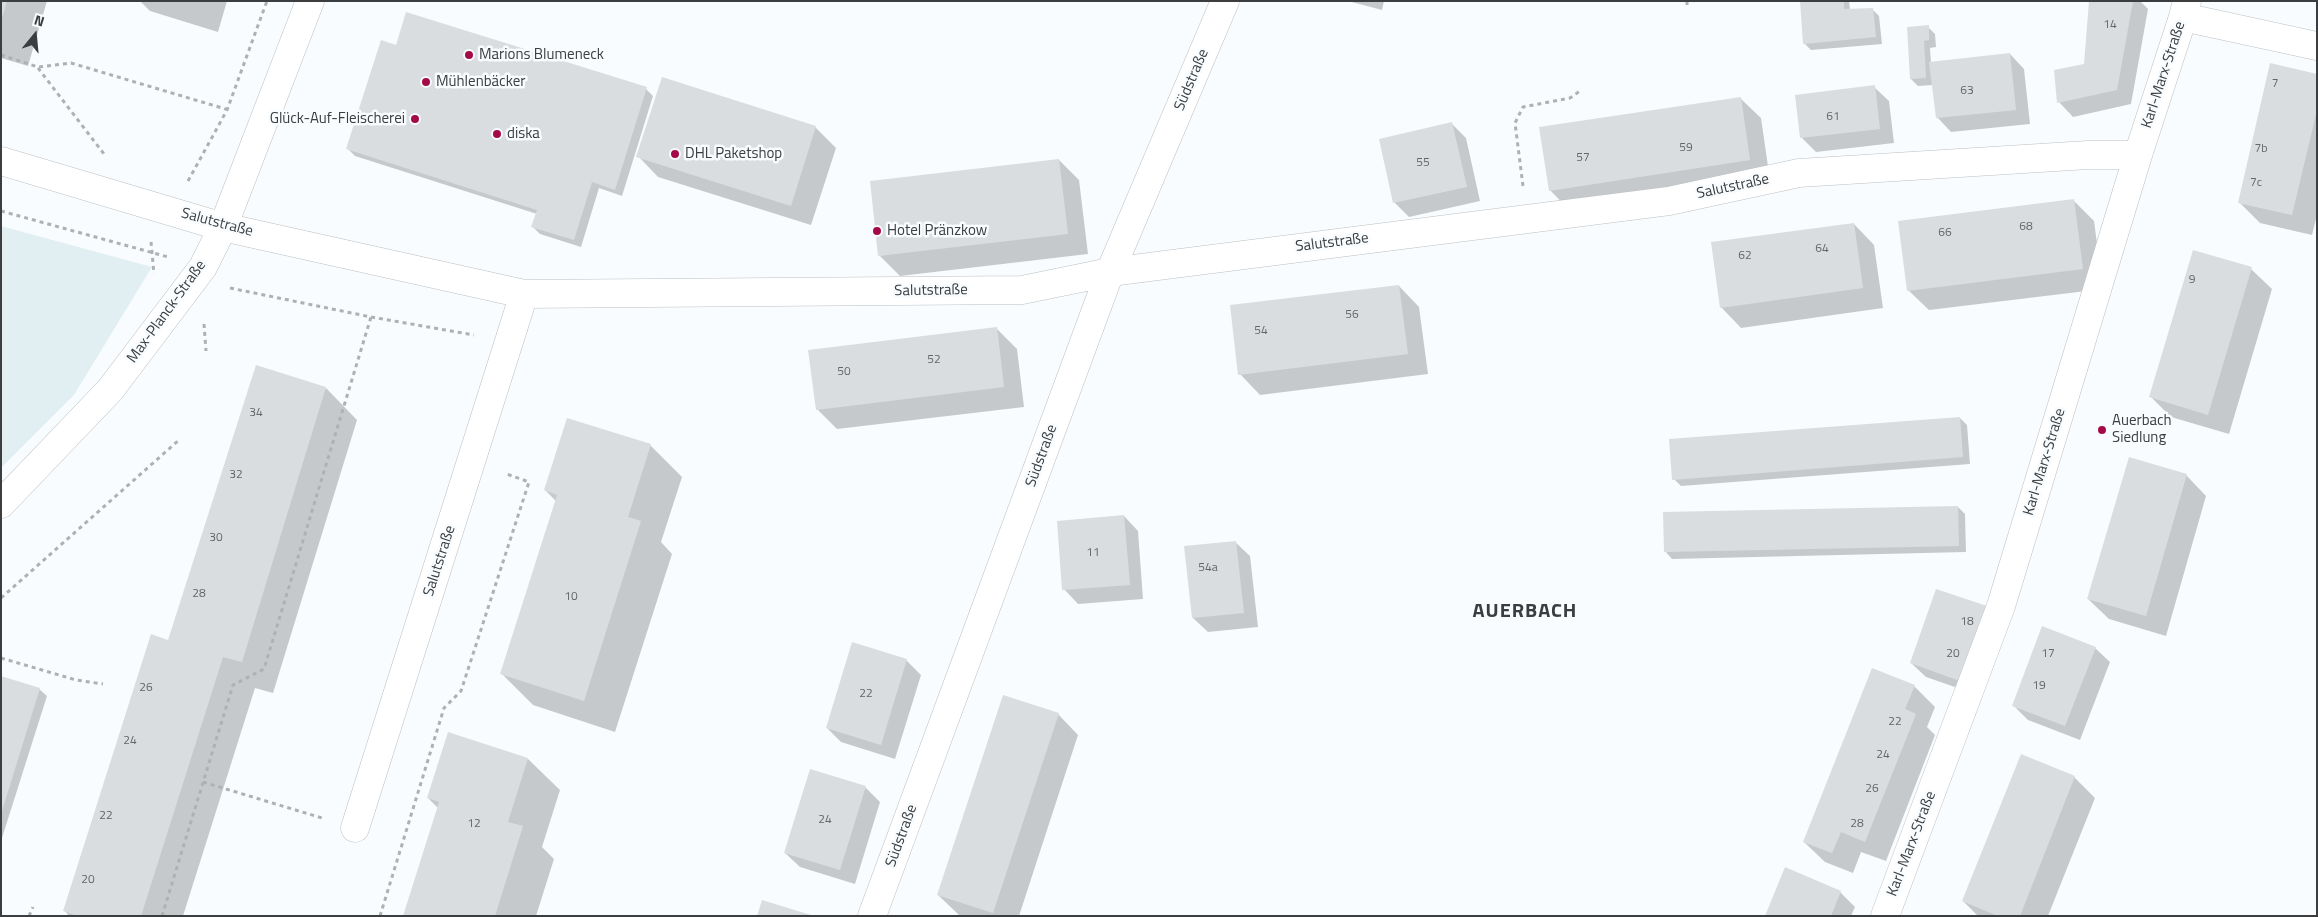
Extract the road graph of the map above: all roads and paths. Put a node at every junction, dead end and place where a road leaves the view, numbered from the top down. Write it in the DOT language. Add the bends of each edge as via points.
graph roads {
  1 [pos="267,1"];
  2 [pos="310,1"];
  3 [pos="1225,1"];
  4 [pos="1687,1"];
  5 [pos="1688,7"];
  6 [pos="2185,9"];
  7 [pos="2317,46"];
  8 [pos="1,55"];
  9 [pos="38,67"];
  10 [pos="1580,91"];
  11 [pos="227,110"];
  12 [pos="266,121"];
  13 [pos="2138,155"];
  14 [pos="1,161"];
  15 [pos="128,197"];
  16 [pos="166,209"];
  17 [pos="1,211"];
  18 [pos="1528,218"];
  19 [pos="223,227"];
  20 [pos="152,252"];
  21 [pos="203,267"];
  22 [pos="1110,272"];
  23 [pos="154,278"];
  24 [pos="524,294"];
  25 [pos="371,317"];
  26 [pos="179,440"];
  27 [pos="1,504"];
  28 [pos="1,598"];
  29 [pos="1,658"];
  30 [pos="103,684"];
  31 [pos="203,782"];
  32 [pos="355,828"];
  33 [pos="33,907"];
  34 [pos="30,916"];
  35 [pos="162,916"];
  36 [pos="872,916"];
  37 [pos="1885,916"];
  1 -- 11 [label="path"];
  2 -- 12 [label="street, Max-Planck-Straße"];
  3 -- 22 [label="street, Südstraße"];
  4 -- 5 [label="path"];
  6 -- 7 [label="street"];
  6 -- 13 [label="street, Karl-Marx-Straße"];
  8 -- 9 [label="path"];
  9 -- 11 [label="path" via="71,63"];
  9 -- 15 [label="path" via="110,161"];
  10 -- 18 [label="path" via="1570,98 1523,106 1515,124"];
  11 -- 12 [label="path"];
  11 -- 16 [label="path" via="190,177"];
  12 -- 19 [label="street, Max-Planck-Straße"];
  13 -- 18 [label="street, Salutstraße" via="2088,155 1799,173 1669,200"];
  13 -- 37 [label="street, Karl-Marx-Straße" via="2001,606"];
  14 -- 15 [label="street, Salutstraße"];
  15 -- 16 [label="street, Salutstraße"];
  16 -- 19 [label="street, Salutstraße"];
  16 -- 20 [label="path" via="150,232"];
  17 -- 20 [label="path"];
  18 -- 22 [label="street, Salutstraße"];
  19 -- 21 [label="street, Max-Planck-Straße"];
  19 -- 24 [label="street, Salutstraße"];
  20 -- 21 [label="path"];
  20 -- 23 [label="path"];
  21 -- 27 [label="street, Max-Planck-Straße" via="110,390"];
  22 -- 24 [label="street, Salutstraße" via="1022,290"];
  22 -- 36 [label="street, Südstraße"];
  24 -- 32 [label="street, Salutstraße"];
  25 -- 31 [label="path" via="264,668 234,685"];
  26 -- 28 [label="path"];
  29 -- 30 [label="path" via="76,680"];
  31 -- 32 [label="path"];
  31 -- 35 [label="path"];
  33 -- 34 [label="path"];
}
